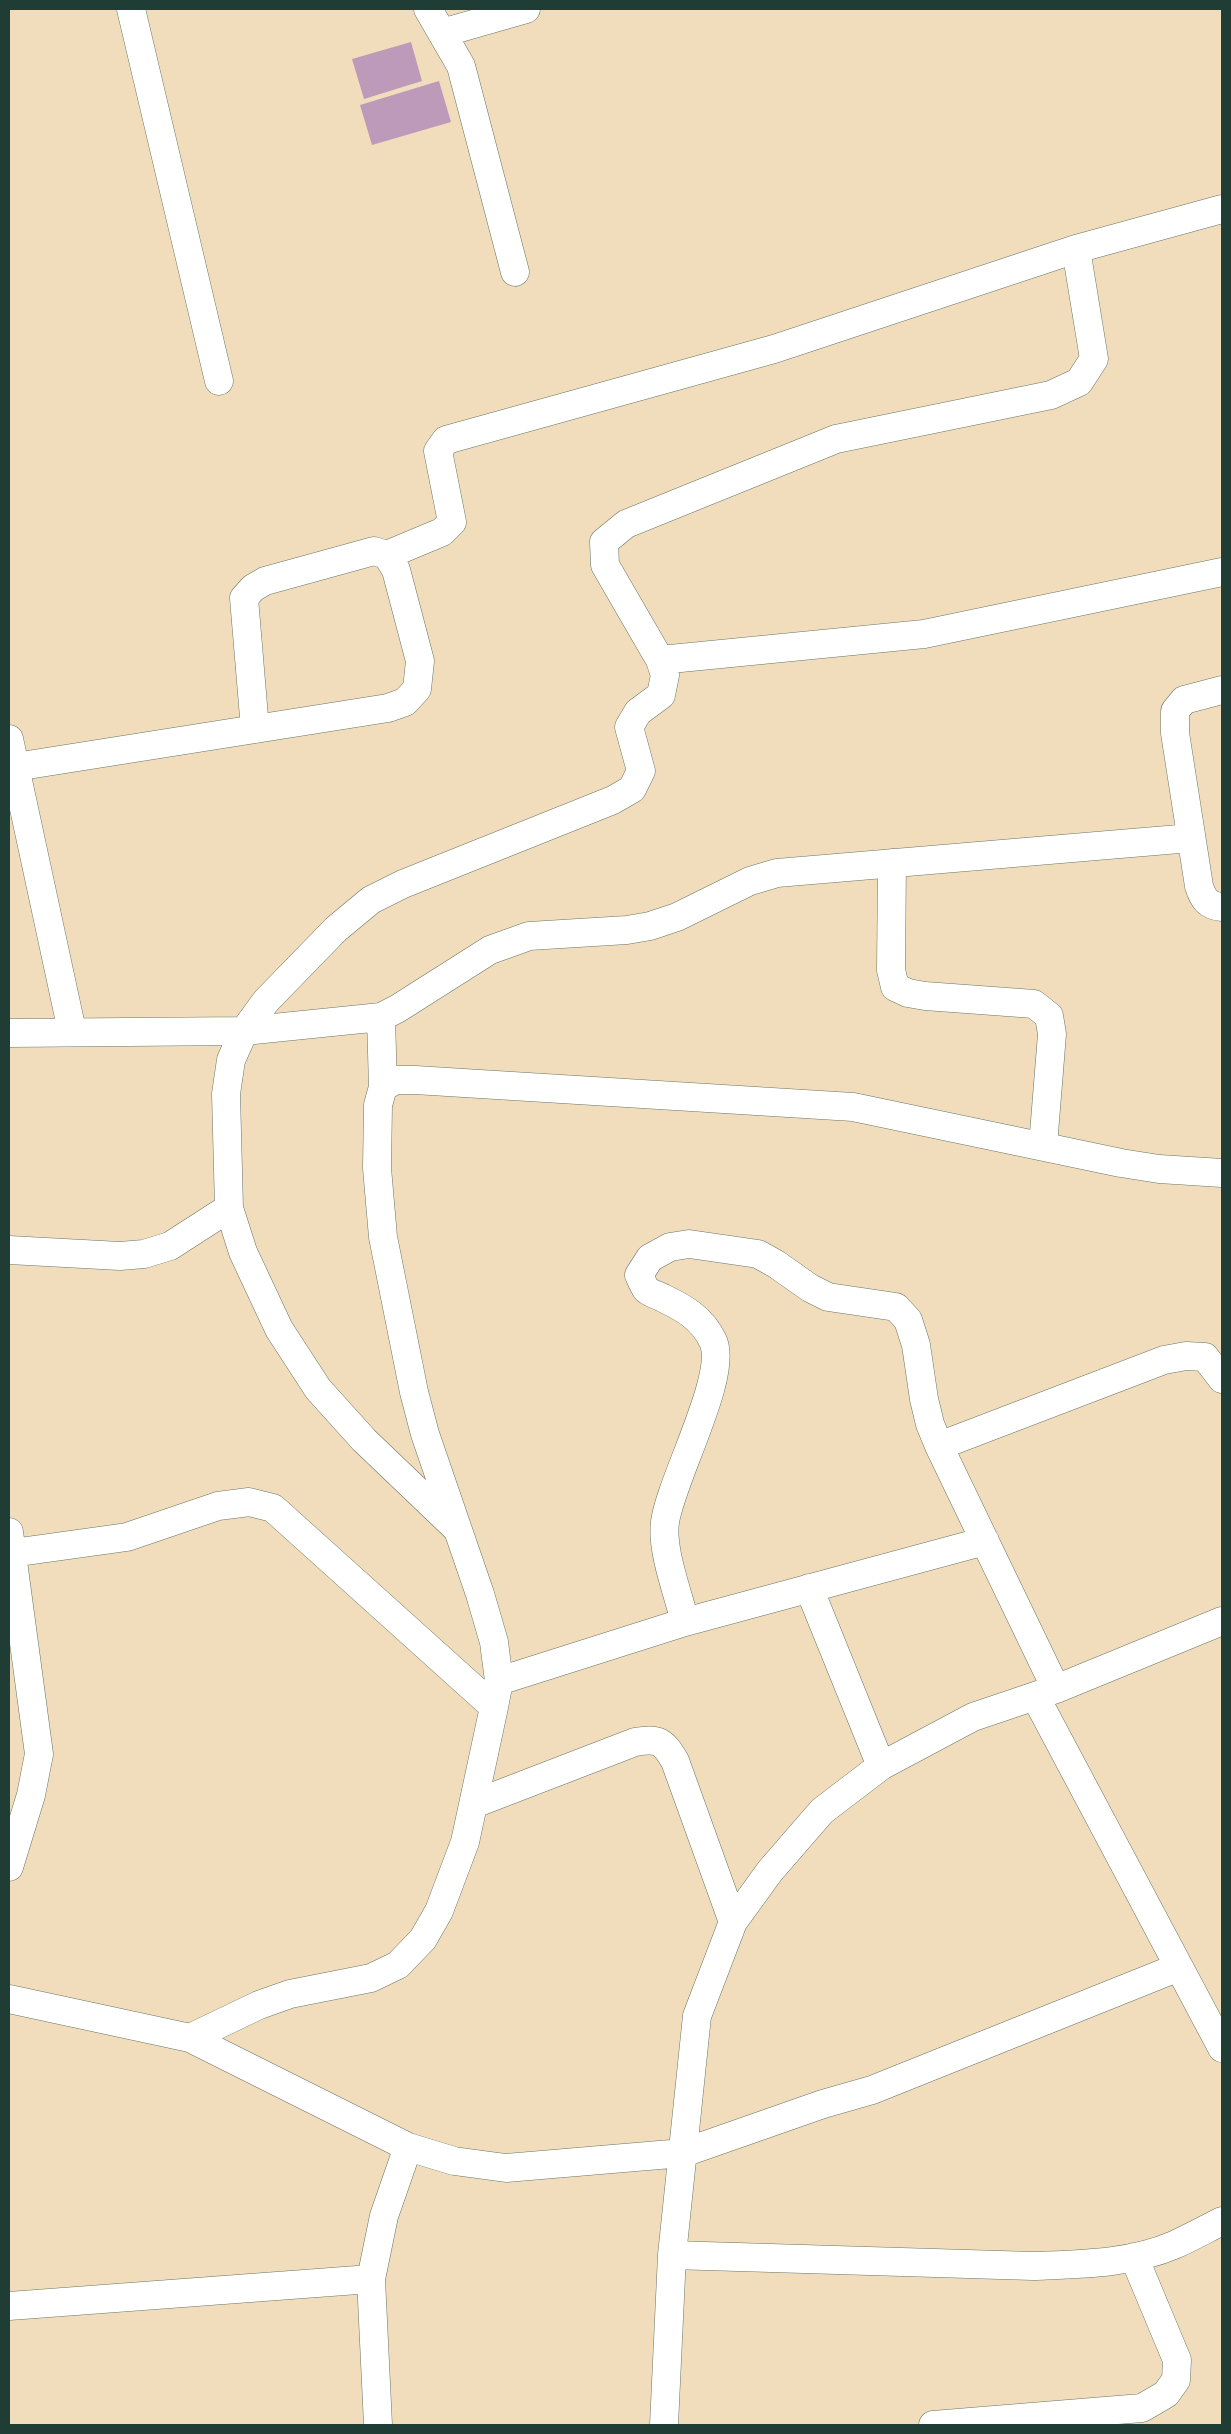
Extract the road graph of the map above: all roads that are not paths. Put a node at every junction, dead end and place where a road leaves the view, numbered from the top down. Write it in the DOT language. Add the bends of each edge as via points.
graph roads {
  1 [pos="130,9"];
  2 [pos="428,9"];
  3 [pos="526,9"];
  4 [pos="442,33"];
  5 [pos="1222,209"];
  6 [pos="1076,249"];
  7 [pos="515,272"];
  8 [pos="219,381"];
  9 [pos="387,555"];
  10 [pos="1222,572"];
  11 [pos="660,660"];
  12 [pos="1222,690"];
  13 [pos="255,728"];
  14 [pos="9,739"];
  15 [pos="16,767"];
  16 [pos="1191,838"];
  17 [pos="892,863"];
  18 [pos="1222,907"];
  19 [pos="381,1017"];
  20 [pos="72,1031"];
  21 [pos="244,1031"];
  22 [pos="9,1033"];
  23 [pos="383,1088"];
  24 [pos="1043,1146"];
  25 [pos="1222,1173"];
  26 [pos="229,1208"];
  27 [pos="9,1250"];
  28 [pos="1222,1379"];
  29 [pos="939,1446"];
  30 [pos="459,1531"];
  31 [pos="985,1541"];
  32 [pos="10,1543"];
  33 [pos="809,1588"];
  34 [pos="1222,1621"];
  35 [pos="685,1622"];
  36 [pos="499,1681"];
  37 [pos="1046,1692"];
  38 [pos="494,1707"];
  39 [pos="881,1766"];
  40 [pos="474,1804"];
  41 [pos="9,1866"];
  42 [pos="733,1922"];
  43 [pos="1179,1967"];
  44 [pos="9,1999"];
  45 [pos="190,2038"];
  46 [pos="1222,2048"];
  47 [pos="408,2147"];
  48 [pos="683,2153"];
  49 [pos="1222,2221"];
  50 [pos="672,2255"];
  51 [pos="1134,2257"];
  52 [pos="371,2279"];
  53 [pos="9,2306"];
  54 [pos="378,2425"];
  55 [pos="664,2425"];
  56 [pos="933,2425"];
  1 -- 8 [label="street"];
  2 -- 4 [label="street"];
  3 -- 4 [label="street"];
  4 -- 7 [label="street" via="461,66"];
  5 -- 6 [label="street"];
  6 -- 9 [label="street" via="774,349 446,440 438,452 452,522 442,532"];
  6 -- 11 [label="street" via="1094,359 1079,382 1051,395 836,439 626,524 604,542 605,565"];
  9 -- 13 [label="street" via="374,551 265,581 244,598"];
  9 -- 13 [label="street" via="396,570 420,661 417,689 405,702 388,708"];
  10 -- 11 [label="street" via="924,634"];
  11 -- 21 [label="street" via="665,675 661,695 638,712 629,727 642,771 632,789 613,800 403,884 371,900 336,929 266,1001"];
  12 -- 16 [label="street" via="1184,700 1175,711 1175,733"];
  13 -- 15 [label="street"];
  14 -- 15 [label="street"];
  15 -- 20 [label="street"];
  16 -- 17 [label="street"];
  16 -- 18 [label="street" via="1203,898 1214,906"];
  17 -- 19 [label="street" via="777,874 750,881 677,917 650,926 529,936 490,950"];
  17 -- 24 [label="street" via="891,970 895,986 908,993 925,996 1034,1004 1049,1016 1052,1034"];
  19 -- 21 [label="street"];
  19 -- 23 [label="street"];
  20 -- 21 [label="street"];
  20 -- 22 [label="street"];
  21 -- 26 [label="street" via="231,1060 226,1094"];
  23 -- 24 [label="street" via="396,1080 415,1080 853,1107"];
  23 -- 30 [label="street" via="378,1105 377,1159 383,1237 416,1401"];
  24 -- 25 [label="street" via="1159,1169"];
  26 -- 27 [label="street" via="170,1246 144,1254 120,1256"];
  26 -- 30 [label="street" via="243,1252 279,1329 318,1390 364,1440"];
  28 -- 29 [label="street" via="1205,1357 1164,1360"];
  29 -- 31 [label="street"];
  29 -- 35 [label="street" via="924,1398 916,1345 908,1320 896,1308 828,1297 758,1254 689,1244 670,1247 650,1258 639,1275 646,1290 690,1311 714,1342 717,1356 715,1377 675,1482 665,1522 664,1541"];
  30 -- 36 [label="street" via="494,1642"];
  31 -- 33 [label="street"];
  31 -- 37 [label="street"];
  32 -- 38 [label="street" via="127,1537 218,1506 249,1502 273,1508"];
  32 -- 41 [label="street" via="39,1754 31,1795"];
  33 -- 35 [label="street"];
  33 -- 39 [label="street"];
  34 -- 37 [label="street"];
  35 -- 36 [label="street"];
  36 -- 38 [label="street"];
  37 -- 39 [label="street" via="973,1718"];
  37 -- 43 [label="street"];
  38 -- 40 [label="street"];
  39 -- 42 [label="street" via="822,1811 770,1871"];
  40 -- 42 [label="street" via="635,1742 653,1739 666,1746 675,1761"];
  40 -- 45 [label="street" via="465,1842 439,1910 423,1939 398,1965 371,1978 290,1994 238,2014"];
  42 -- 48 [label="street" via="697,2016"];
  43 -- 46 [label="street"];
  43 -- 48 [label="street" via="872,2090"];
  44 -- 45 [label="street"];
  45 -- 47 [label="street"];
  47 -- 48 [label="street" via="454,2160 506,2168"];
  47 -- 52 [label="street" via="384,2216"];
  48 -- 50 [label="street"];
  49 -- 51 [label="street" via="1173,2246"];
  50 -- 51 [label="street" via="1033,2266 1087,2264"];
  50 -- 55 [label="street"];
  51 -- 56 [label="street" via="1177,2360 1176,2380 1166,2394 1142,2408"];
  52 -- 53 [label="street"];
  52 -- 54 [label="street"];
}
